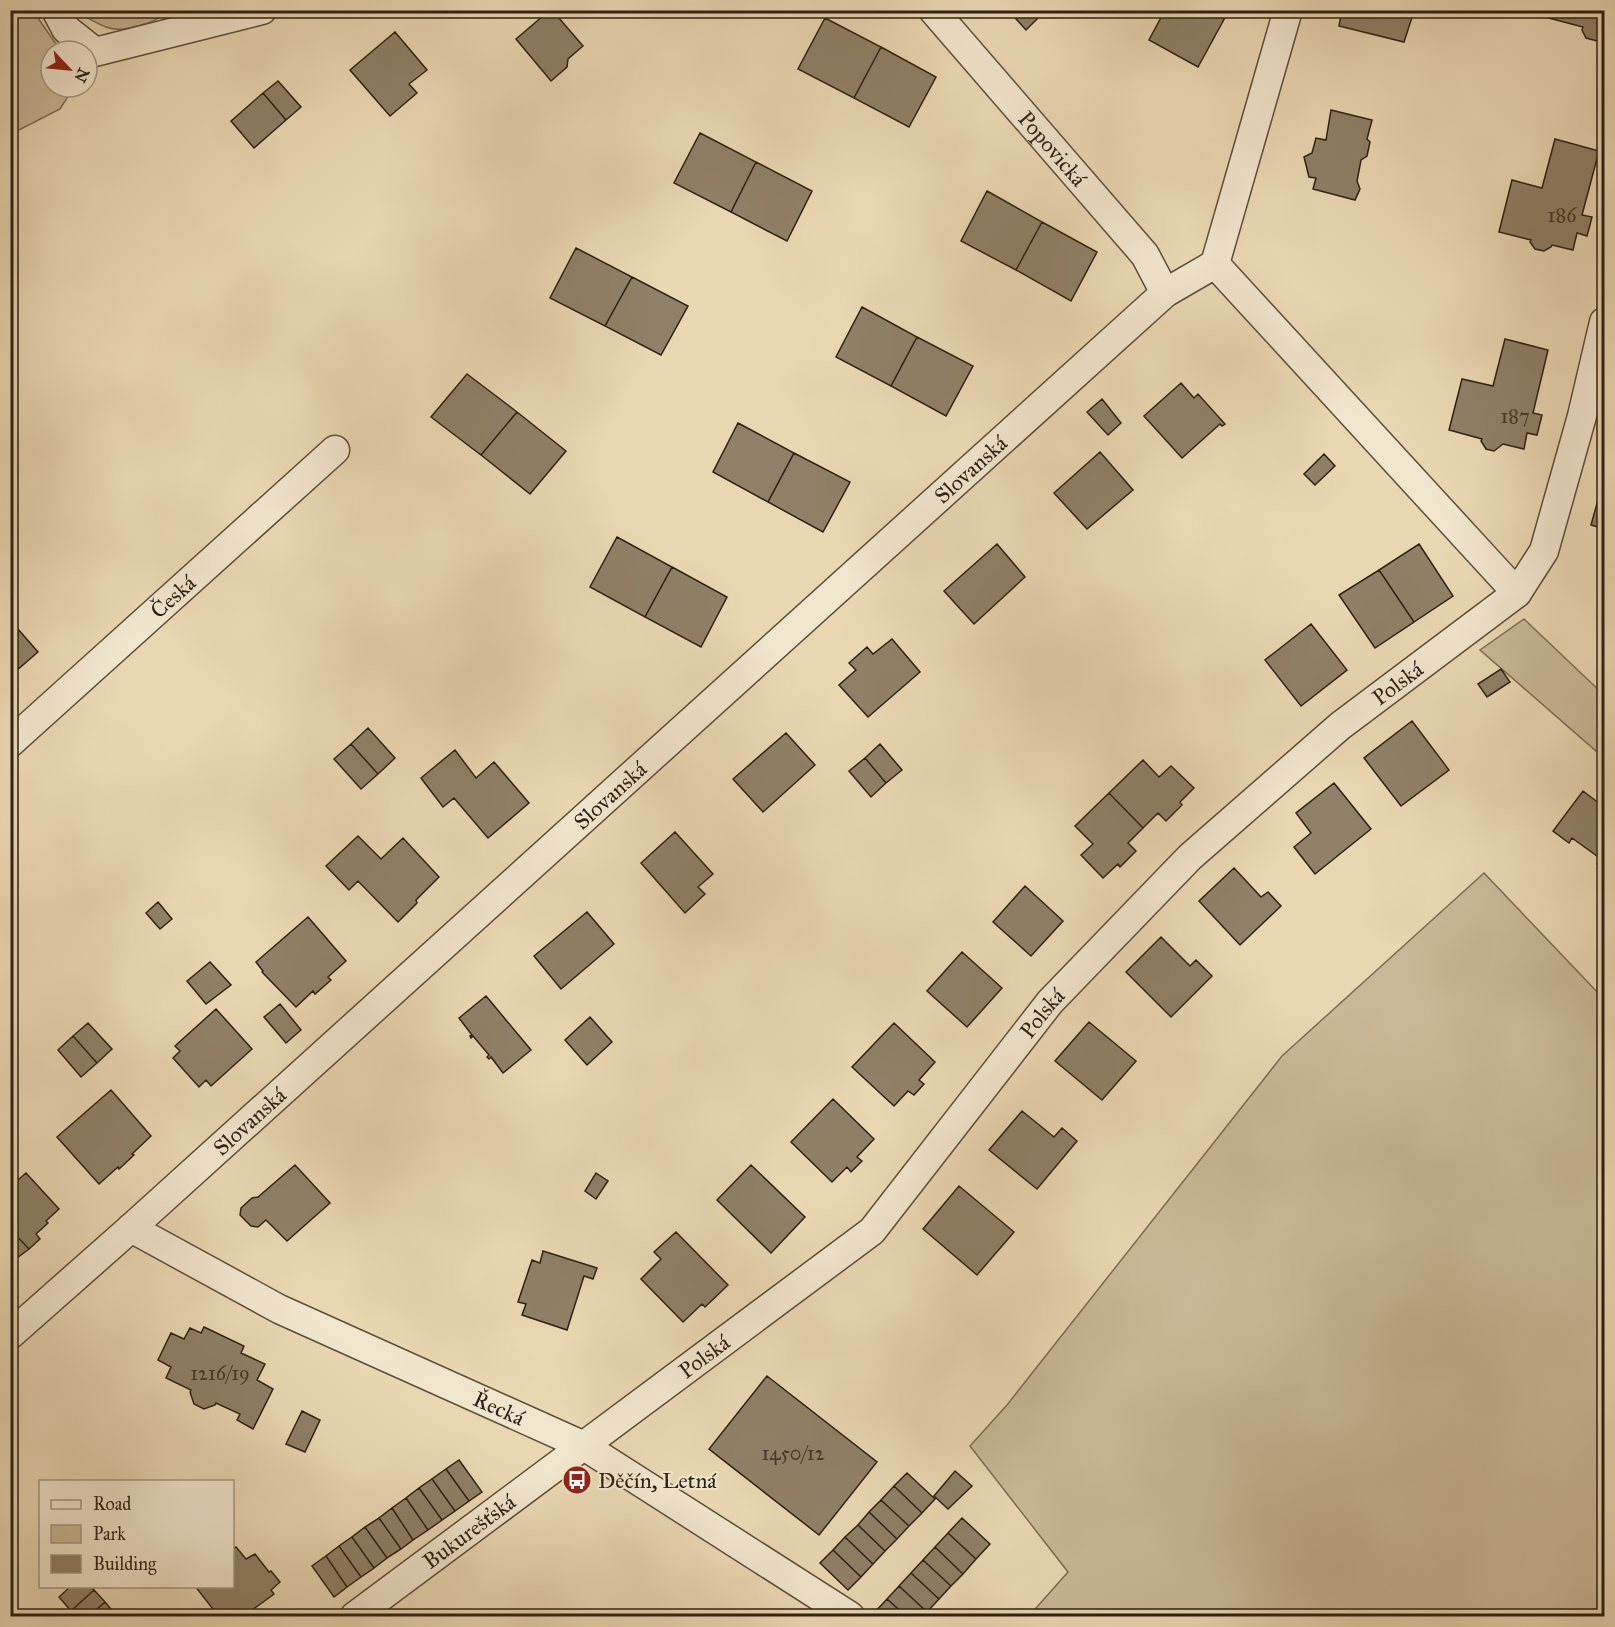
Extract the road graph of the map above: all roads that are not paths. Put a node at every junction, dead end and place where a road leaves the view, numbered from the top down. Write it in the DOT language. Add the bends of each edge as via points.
graph roads {
  1 [pos="56,10"];
  2 [pos="262,10"];
  3 [pos="933,10"];
  4 [pos="1288,10"];
  5 [pos="1215,264"];
  6 [pos="1165,293"];
  7 [pos="1605,322"];
  8 [pos="335,450"];
  9 [pos="1517,593"];
  10 [pos="10,743"];
  11 [pos="131,1228"];
  12 [pos="10,1335"];
  13 [pos="584,1446"];
  14 [pos="355,1617"];
  15 [pos="850,1617"];
  1 -- 2 [label="street" via="66,29 95,52"];
  3 -- 6 [label="street, Popovická" via="1145,255"];
  4 -- 5 [label="street"];
  5 -- 6 [label="street, Slovanská"];
  5 -- 9 [label="street"];
  6 -- 11 [label="street, Slovanská"];
  7 -- 9 [label="street, Polská" via="1544,551"];
  8 -- 10 [label="street, Česká"];
  9 -- 13 [label="street, Polská" via="1341,726 1190,857 1050,1002 872,1231"];
  11 -- 12 [label="street, Slovanská"];
  11 -- 13 [label="street, Řecká" via="279,1309"];
  13 -- 14 [label="street, Bukurešťská"];
  13 -- 15 [label="street, Řecká"];
}
